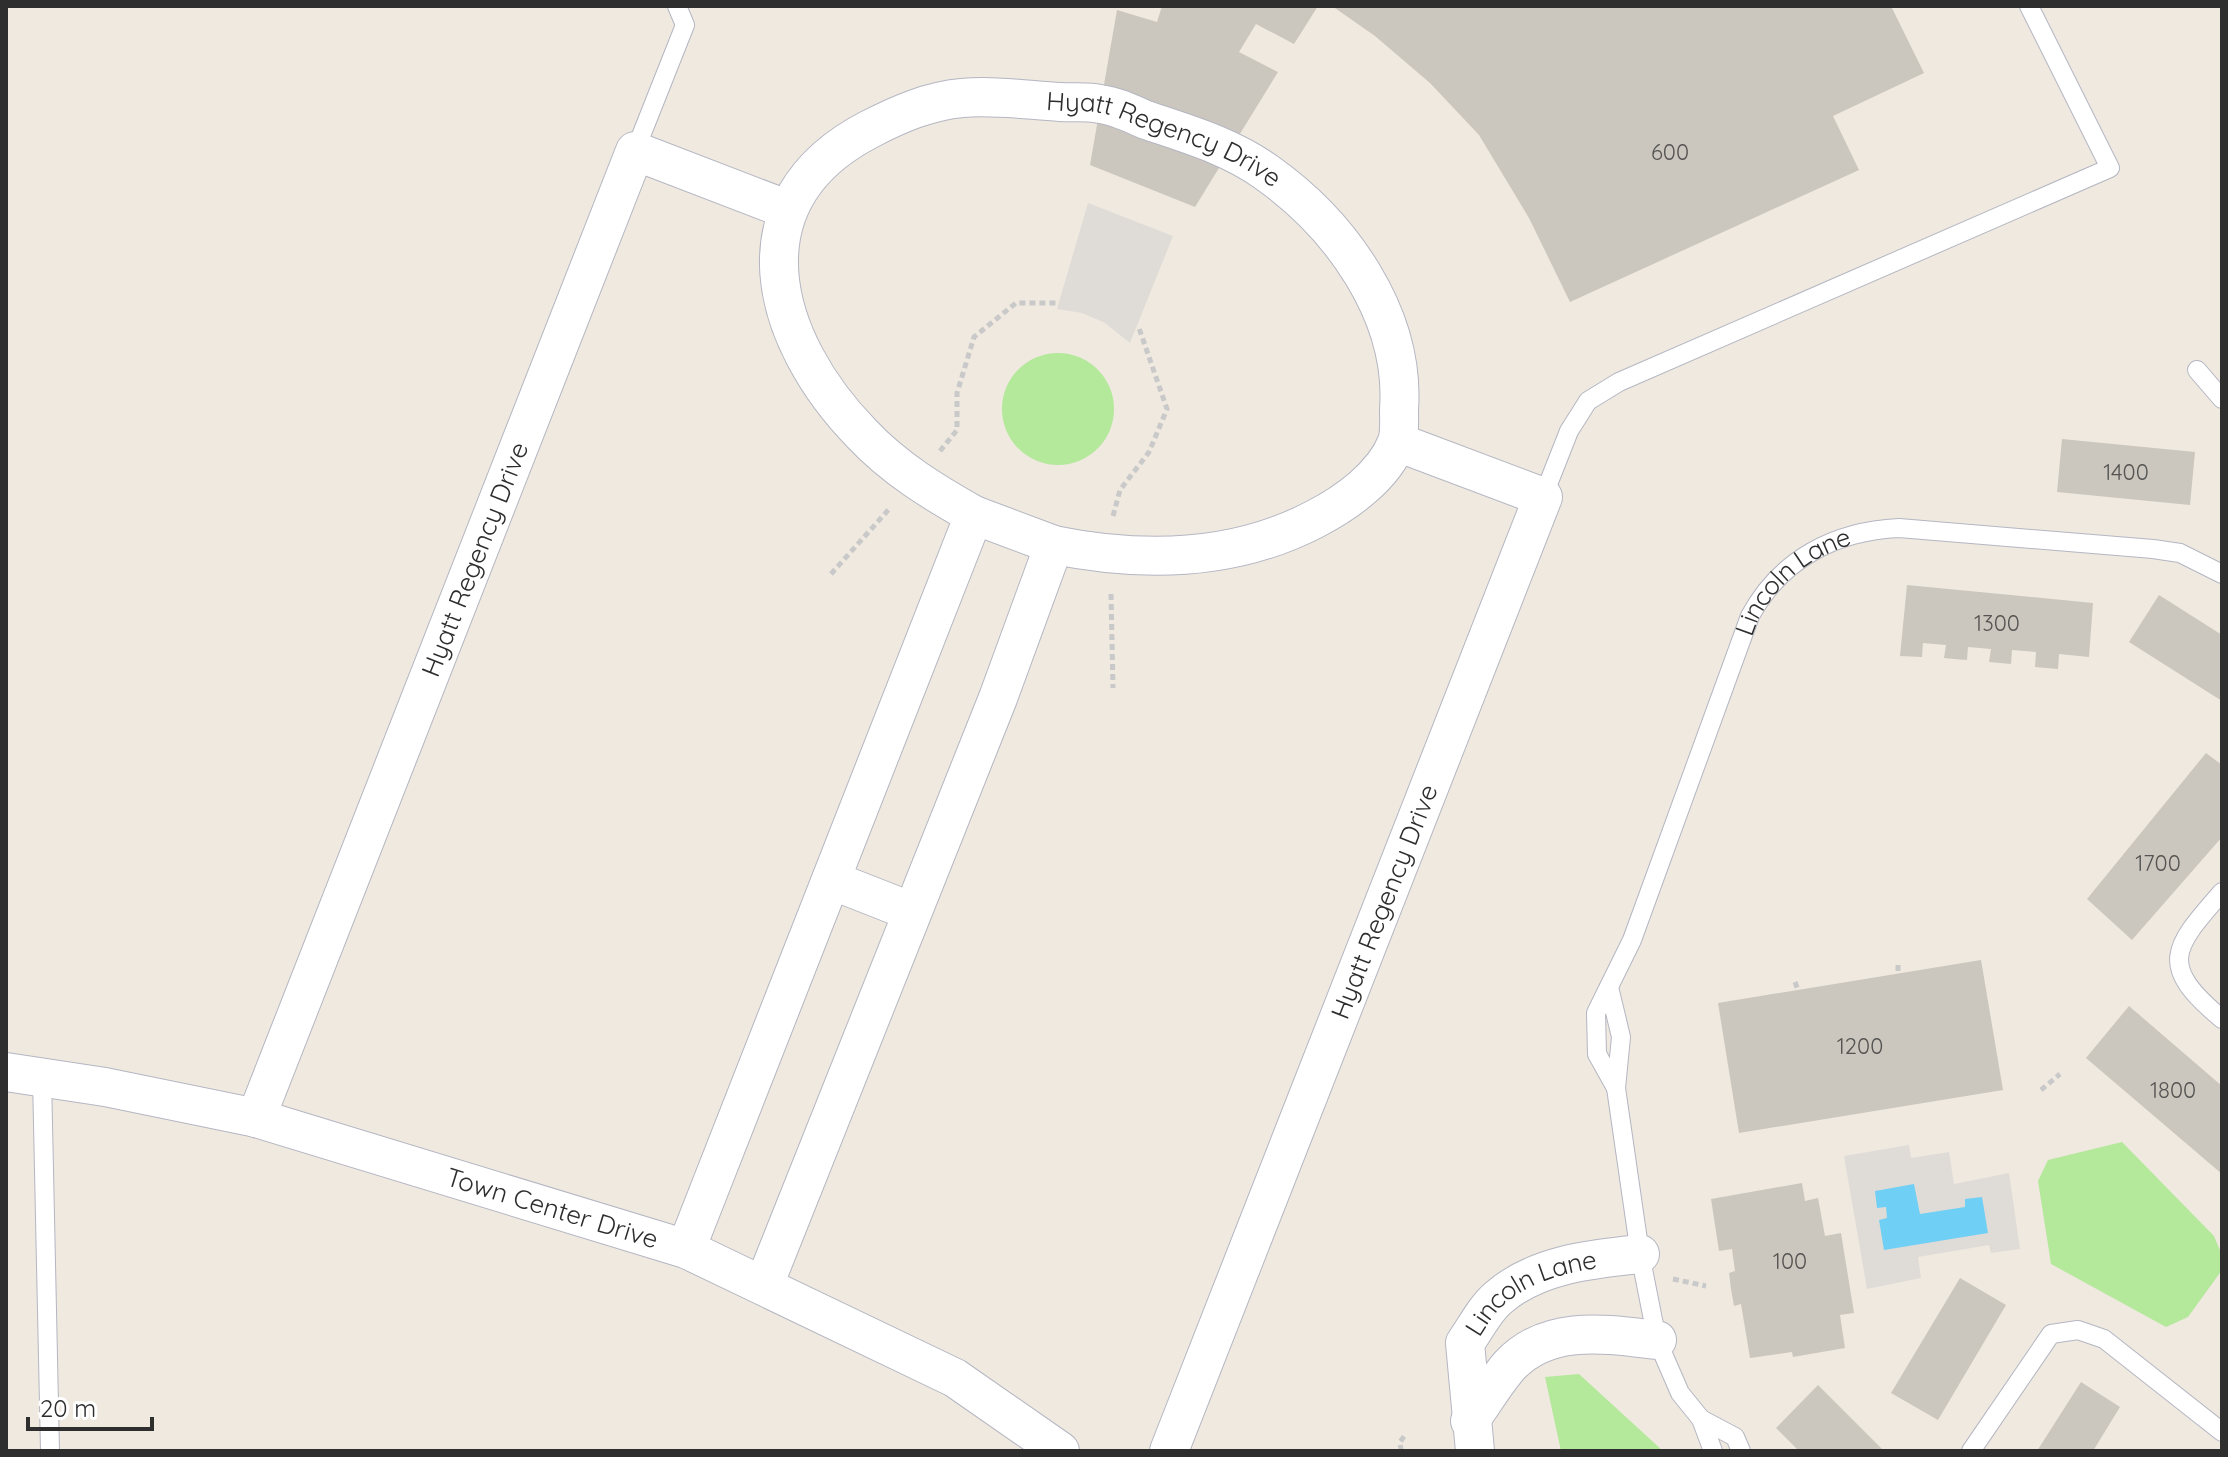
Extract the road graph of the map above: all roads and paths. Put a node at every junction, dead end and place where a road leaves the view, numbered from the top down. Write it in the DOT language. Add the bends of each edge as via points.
graph roads {
  1 [pos="677,6"];
  2 [pos="2029,6"];
  3 [pos="635,151"];
  4 [pos="786,209"];
  5 [pos="1059,303"];
  6 [pos="1139,328"];
  7 [pos="2197,370"];
  8 [pos="2222,399"];
  9 [pos="1397,442"];
  10 [pos="931,461"];
  11 [pos="1543,497"];
  12 [pos="895,501"];
  13 [pos="974,515"];
  14 [pos="1110,530"];
  15 [pos="1054,545"];
  16 [pos="831,574"];
  17 [pos="2222,574"];
  18 [pos="1111,581"];
  19 [pos="1113,688"];
  20 [pos="831,880"];
  21 [pos="2222,892"];
  22 [pos="910,911"];
  23 [pos="1898,965"];
  24 [pos="1898,974"];
  25 [pos="1795,982"];
  26 [pos="1609,987"];
  27 [pos="1798,990"];
  28 [pos="2222,1019"];
  29 [pos="24,1074"];
  30 [pos="2060,1074"];
  31 [pos="1616,1088"];
  32 [pos="2041,1090"];
  33 [pos="256,1118"];
  34 [pos="686,1249"];
  35 [pos="1640,1254"];
  36 [pos="1672,1279"];
  37 [pos="764,1285"];
  38 [pos="1706,1286"];
  39 [pos="1657,1340"];
  40 [pos="1701,1419"];
  41 [pos="2222,1432"];
  42 [pos="1405,1435"];
  43 [pos="1472,1436"];
  44 [pos="50,1451"];
  45 [pos="1060,1451"];
  46 [pos="1169,1451"];
  47 [pos="1401,1451"];
  48 [pos="1713,1451"];
  49 [pos="1741,1451"];
  50 [pos="1971,1451"];
  1 -- 3 [label="lane" via="685,25"];
  2 -- 11 [label="lane" via="2110,168 1619,382 1588,401 1569,431"];
  3 -- 4 [label="street"];
  3 -- 33 [label="street, Hyatt Regency Drive"];
  4 -- 9 [label="street, Hyatt Regency Drive" via="817,167 862,133 909,110 960,98 1101,104 1230,150 1305,205 1367,280 1388,321 1402,377"];
  4 -- 13 [label="street, Hyatt Regency Drive" via="778,254 781,296 799,347 861,433 898,467"];
  5 -- 10 [label="path" via="1016,303 974,337 957,393 957,430"];
  6 -- 14 [label="path" via="1167,409 1149,452 1120,490"];
  7 -- 8 [label="lane"];
  9 -- 11 [label="street"];
  9 -- 15 [label="street, Hyatt Regency Drive" via="1376,474 1339,507 1285,536 1176,558 1089,553"];
  11 -- 46 [label="street, Hyatt Regency Drive"];
  12 -- 16 [label="path"];
  13 -- 15 [label="street, Hyatt Regency Drive"];
  13 -- 20 [label="street"];
  15 -- 22 [label="street"];
  17 -- 26 [label="lane, Lincoln Lane" via="2180,553 2153,549 1899,528 1869,529 1812,550 1765,589 1750,616 1632,940"];
  18 -- 19 [label="path"];
  20 -- 22 [label="street"];
  20 -- 34 [label="street"];
  21 -- 28 [label="lane" via="2178,951 2191,993"];
  22 -- 37 [label="street"];
  23 -- 24 [label="path"];
  25 -- 27 [label="path"];
  26 -- 31 [label="lane, Lincoln Lane" via="1621,1037"];
  26 -- 31 [label="lane, Lincoln Lane" via="1596,1013 1595,1035 1597,1054"];
  29 -- 33 [label="street, Town Center Drive"];
  29 -- 44 [label="lane"];
  30 -- 32 [label="path"];
  31 -- 35 [label="lane, Lincoln Lane"];
  33 -- 34 [label="street, Town Center Drive"];
  34 -- 37 [label="street, Town Center Drive"];
  35 -- 39 [label="lane, Lincoln Lane"];
  35 -- 43 [label="street, Lincoln Lane" via="1576,1260 1497,1298 1465,1343"];
  36 -- 38 [label="path"];
  37 -- 45 [label="street, Town Center Drive" via="955,1378"];
  39 -- 40 [label="lane, Lincoln Lane" via="1680,1393"];
  39 -- 43 [label="street, Lincoln Lane" via="1602,1333 1560,1336 1529,1350 1510,1366"];
  40 -- 48 [label="lane, Lincoln Lane"];
  40 -- 49 [label="lane, Lincoln Lane" via="1735,1437"];
  41 -- 50 [label="lane" via="2104,1339 2078,1330 2051,1334"];
  42 -- 47 [label="path"];
}
